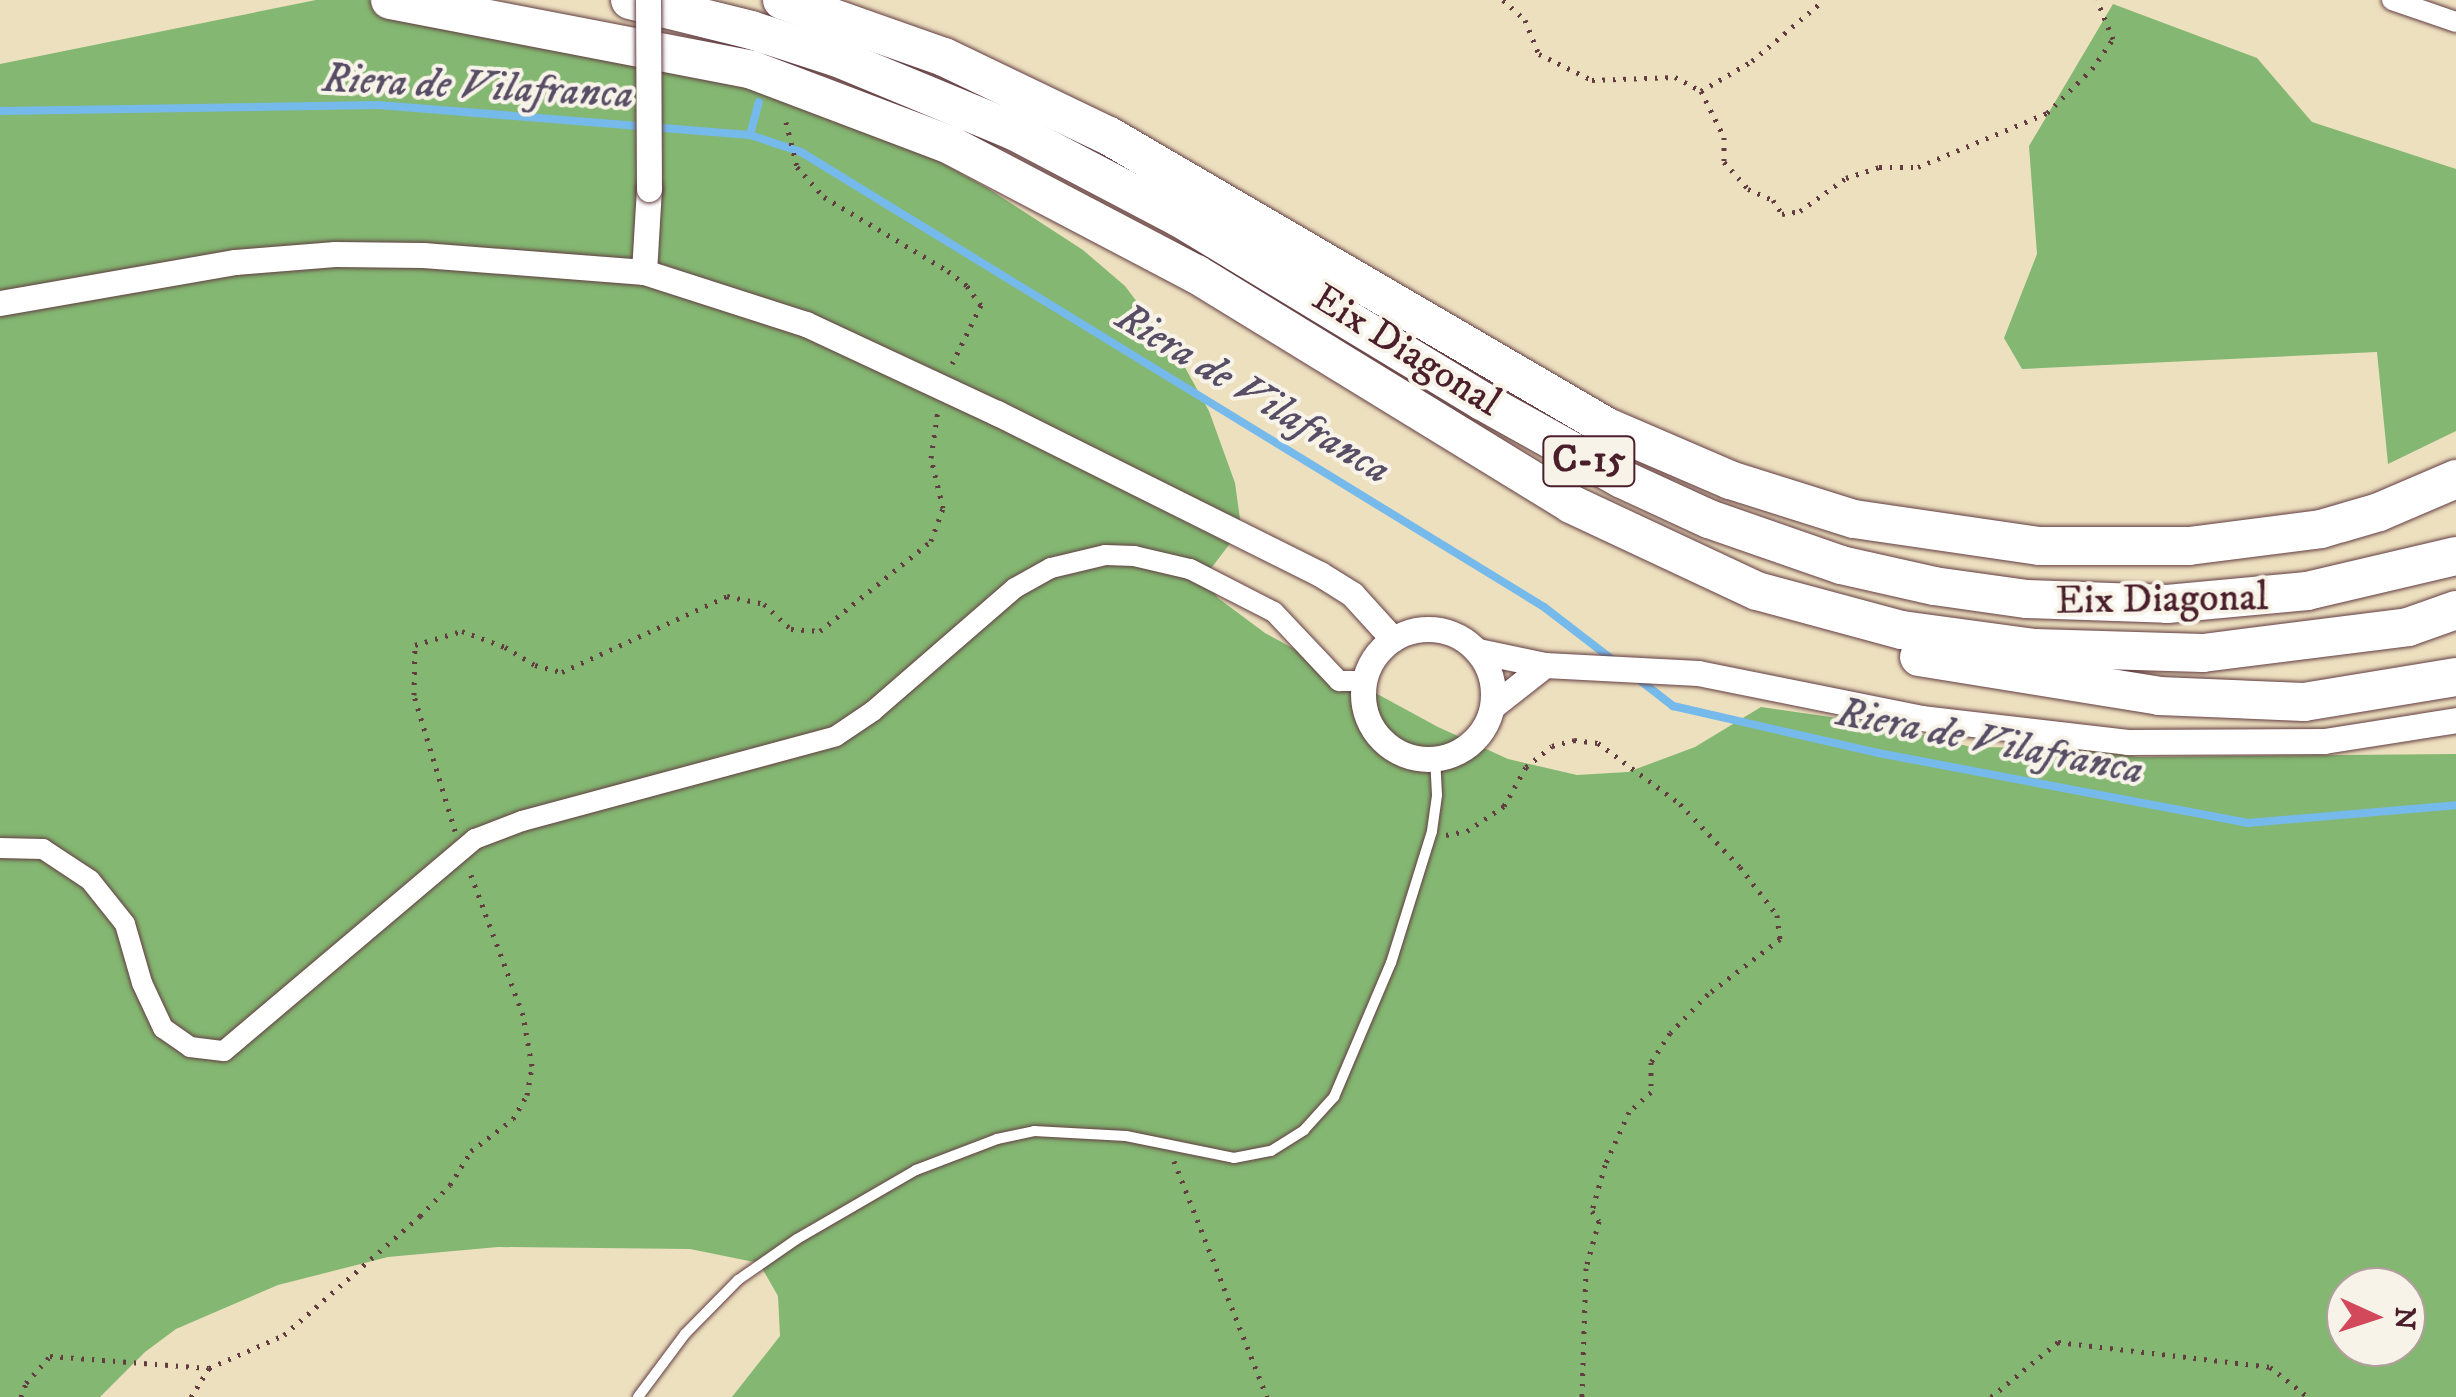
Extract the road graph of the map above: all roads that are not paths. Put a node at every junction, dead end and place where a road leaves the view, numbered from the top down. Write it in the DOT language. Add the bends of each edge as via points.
graph roads {
  1 [pos="390,0"];
  2 [pos="630,0"];
  3 [pos="648,0"];
  4 [pos="782,0"];
  5 [pos="2392,0"];
  6 [pos="2456,22"];
  7 [pos="644,272"];
  8 [pos="0,302"];
  9 [pos="2456,480"];
  10 [pos="2456,556"];
  11 [pos="1757,591"];
  12 [pos="2456,610"];
  13 [pos="1393,638"];
  14 [pos="1478,651"];
  15 [pos="1546,666"];
  16 [pos="2456,676"];
  17 [pos="1364,681"];
  18 [pos="1492,706"];
  19 [pos="2456,720"];
  20 [pos="1434,759"];
  21 [pos="0,848"];
  22 [pos="638,1397"];
  1 -- 11 [label="highway, Eix Diagonal / C-15" via="752,70 950,146 1196,274 1571,504"];
  2 -- 10 [label="highway, Eix Diagonal / C-15" via="838,58 1014,131 1180,218 1622,479 1826,561 1966,591 2120,605 2306,591"];
  3 -- 7 [label="street, bridge"];
  4 -- 9 [label="highway" via="944,57 1030,96 1200,187 1607,427 1675,459 1854,519 1974,540 2171,546 2321,529"];
  5 -- 6 [label="street"];
  7 -- 8 [label="street" via="335,254 235,262"];
  7 -- 13 [label="street" via="806,324 941,386 1320,574 1352,594"];
  11 -- 12 [label="highway, Eix Diagonal / C-15" via="1902,630 2054,649 2203,652 2408,627"];
  11 -- 16 [label="highway" via="1794,620 1894,653 2159,696 2304,702"];
  13 -- 14 [label="street" via="1427,628 1450,632"];
  13 -- 17 [label="street"];
  14 -- 15 [label="street"];
  14 -- 18 [label="street" via="1493,684"];
  15 -- 18 [label="street"];
  15 -- 19 [label="street" via="1698,673 1921,718 2128,742 2324,741"];
  17 -- 20 [label="street" via="1367,716 1378,735 1395,750"];
  17 -- 21 [label="street" via="1339,681 1281,619 1234,589 1162,561 1105,555 1052,568 1016,588 836,736 490,831 461,848 245,1037 214,1052 190,1048 163,1028 125,924 90,880 44,848"];
  18 -- 20 [label="street" via="1484,729 1468,745"];
  20 -- 22 [label="lane" via="1432,830 1391,963 1334,1097 1304,1130 1271,1152 1234,1158 1126,1136 1034,1131 916,1170 738,1280 646,1379"];
}
